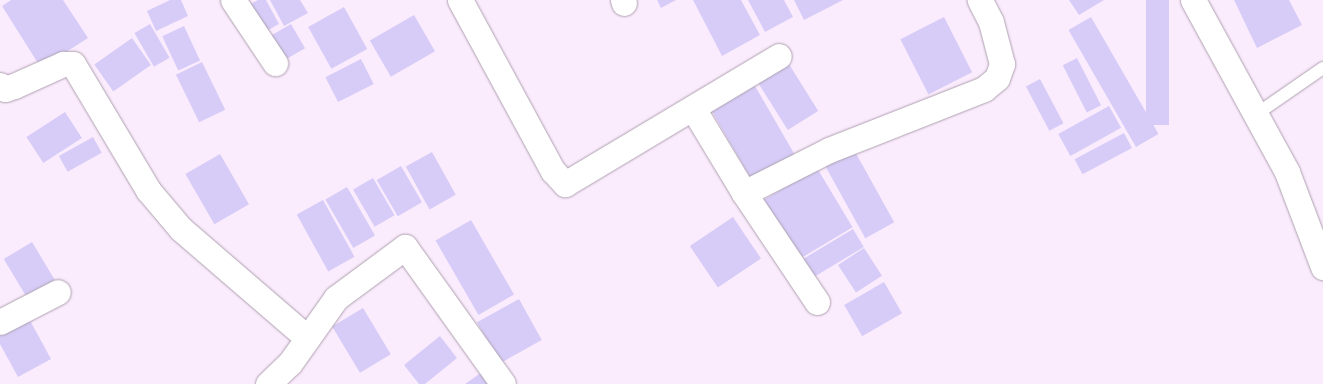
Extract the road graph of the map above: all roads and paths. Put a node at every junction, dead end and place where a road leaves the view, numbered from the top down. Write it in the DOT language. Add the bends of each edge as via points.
graph roads {
  1 [pos="233,0"];
  2 [pos="460,0"];
  3 [pos="980,0"];
  4 [pos="1193,0"];
  5 [pos="778,56"];
  6 [pos="275,63"];
  7 [pos="1323,68"];
  8 [pos="0,85"];
  9 [pos="694,110"];
  10 [pos="1258,113"];
  11 [pos="744,193"];
  12 [pos="1323,267"];
  13 [pos="58,292"];
  14 [pos="817,302"];
  15 [pos="0,322"];
  16 [pos="299,348"];
  17 [pos="268,384"];
  18 [pos="502,384"];
  1 -- 6 [label="street"];
  2 -- 9 [label="street" via="553,171 565,184"];
  3 -- 11 [label="street" via="1002,64 996,78 984,89 829,150"];
  4 -- 10 [label="street"];
  5 -- 9 [label="street"];
  7 -- 10 [label="lane"];
  8 -- 16 [label="street" via="5,89 63,64 73,64 148,190 181,229"];
  9 -- 11 [label="street"];
  10 -- 12 [label="street" via="1287,172"];
  11 -- 14 [label="street"];
  13 -- 15 [label="street"];
  16 -- 17 [label="street"];
  16 -- 18 [label="street" via="336,298 405,247"];
}
